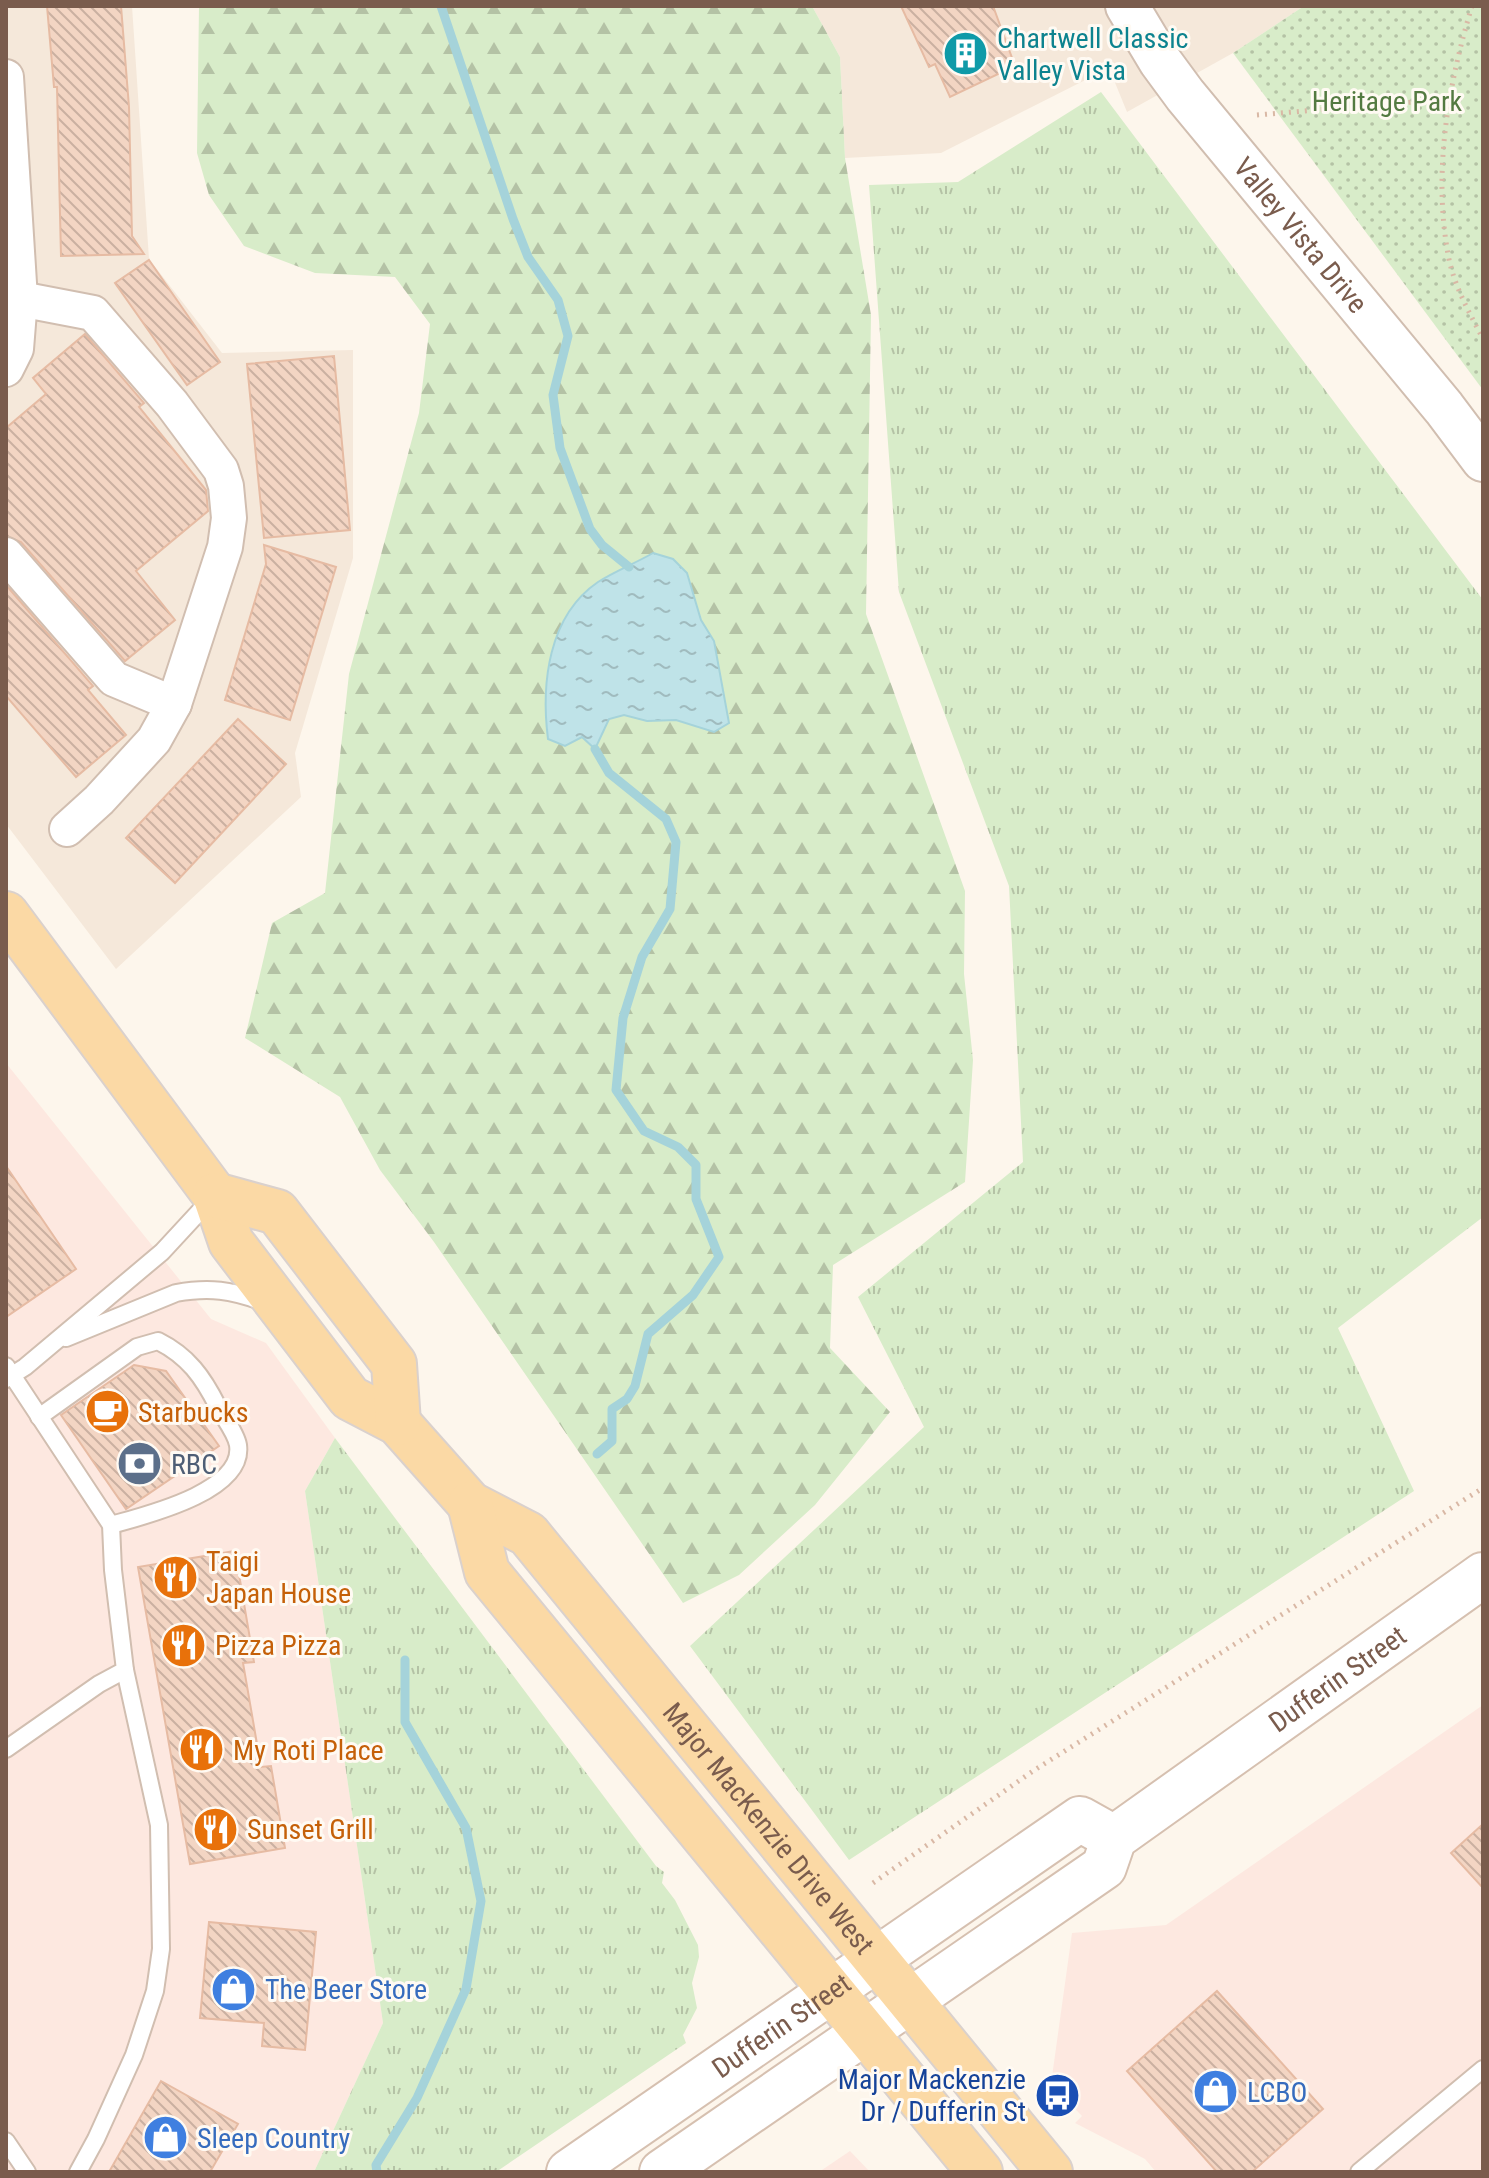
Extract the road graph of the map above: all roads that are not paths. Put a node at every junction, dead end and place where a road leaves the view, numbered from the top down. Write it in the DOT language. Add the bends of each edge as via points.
graph roads {
  1 [pos="1127,6"];
  2 [pos="6,77"];
  3 [pos="20,299"];
  4 [pos="6,369"];
  5 [pos="1483,460"];
  6 [pos="6,555"];
  7 [pos="174,704"];
  8 [pos="67,829"];
  9 [pos="6,914"];
  10 [pos="215,1195"];
  11 [pos="282,1309"];
  12 [pos="49,1344"];
  13 [pos="8,1373"];
  14 [pos="39,1417"];
  15 [pos="398,1423"];
  16 [pos="470,1504"];
  17 [pos="111,1525"];
  18 [pos="1483,1575"];
  19 [pos="125,1670"];
  20 [pos="6,1749"];
  21 [pos="1114,1838"];
  22 [pos="875,1960"];
  23 [pos="831,1990"];
  24 [pos="909,2002"];
  25 [pos="865,2033"];
  26 [pos="1483,2069"];
  27 [pos="6,2141"];
  28 [pos="27,2172"];
  29 [pos="78,2172"];
  30 [pos="569,2172"];
  31 [pos="662,2172"];
  32 [pos="980,2172"];
  33 [pos="1050,2172"];
  34 [pos="1359,2172"];
  1 -- 5 [label="street, Valley Vista Drive" via="1185,95"];
  2 -- 3 [label="street"];
  3 -- 4 [label="street" via="16,349"];
  3 -- 7 [label="street" via="93,313 221,470 228,536"];
  6 -- 7 [label="street" via="114,679"];
  7 -- 8 [label="street" via="154,740"];
  9 -- 10 [label="main road, Major MacKenzie Drive West"];
  10 -- 11 [label="main road, Major MacKenzie Drive West" via="231,1242"];
  10 -- 12 [label="lane" via="162,1252"];
  10 -- 15 [label="main road" via="277,1212 394,1364"];
  11 -- 12 [label="lane" via="234,1290 191,1290"];
  11 -- 15 [label="main road, Major MacKenzie Drive West" via="350,1398"];
  12 -- 13 [label="lane"];
  13 -- 14 [label="lane"];
  14 -- 17 [label="lane"];
  14 -- 17 [label="lane" via="137,1347 158,1341 178,1351 203,1378 238,1445 235,1462 220,1482 198,1495"];
  15 -- 16 [label="main road, Major MacKenzie Drive West"];
  16 -- 22 [label="main road, Major MacKenzie Drive West" via="528,1534"];
  16 -- 23 [label="main road, Major MacKenzie Drive West" via="487,1572"];
  17 -- 19 [label="lane"];
  18 -- 21 [label="main road, Dufferin Street"];
  19 -- 20 [label="lane"];
  19 -- 29 [label="lane" via="159,1825 161,1949 155,1991 134,2055"];
  21 -- 22 [label="main road, Dufferin Street" via="1080,1819"];
  21 -- 24 [label="main road, Dufferin Street" via="1104,1867"];
  22 -- 23 [label="main road, Dufferin Street"];
  22 -- 24 [label="main road, Major MacKenzie Drive West"];
  23 -- 25 [label="main road, Major MacKenzie Drive West"];
  23 -- 30 [label="main road, Dufferin Street"];
  24 -- 25 [label="main road, Dufferin Street"];
  24 -- 33 [label="main road, Major MacKenzie Drive West"];
  25 -- 31 [label="main road, Dufferin Street"];
  25 -- 32 [label="main road, Major MacKenzie Drive West"];
  26 -- 34 [label="lane"];
  27 -- 28 [label="lane"];
}
